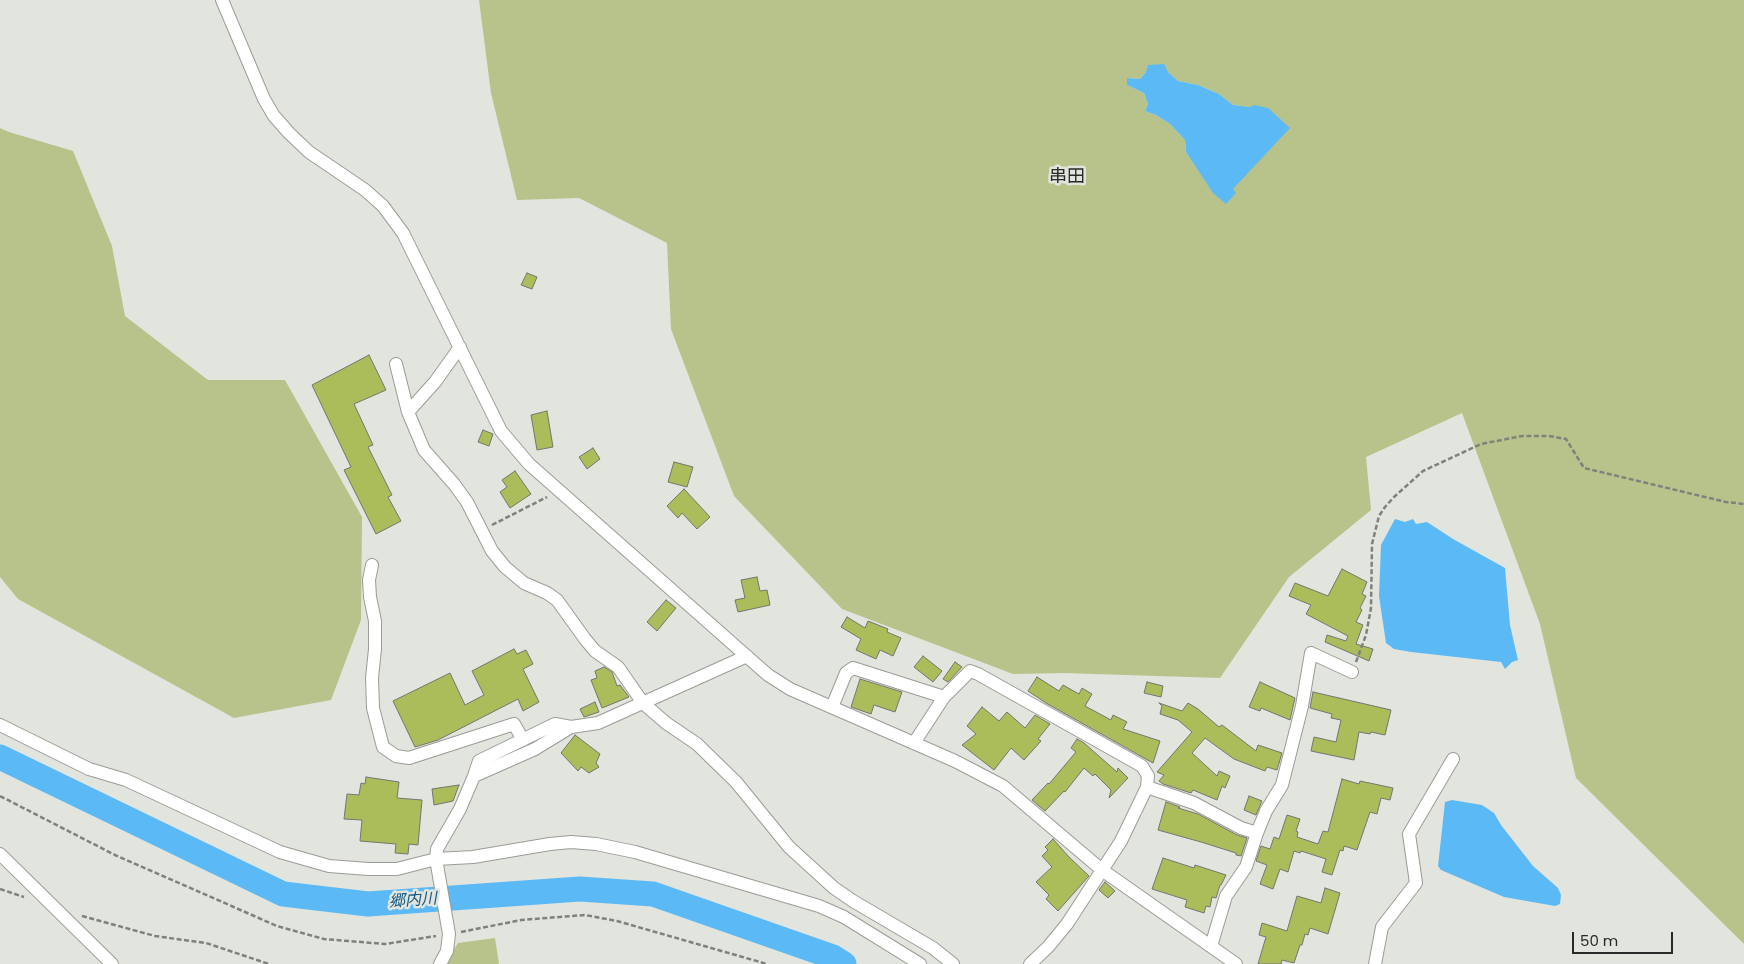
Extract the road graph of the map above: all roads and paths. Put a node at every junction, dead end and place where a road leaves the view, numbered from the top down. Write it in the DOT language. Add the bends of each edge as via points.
graph roads {
  1 [pos="222,0"];
  2 [pos="460,347"];
  3 [pos="396,364"];
  4 [pos="408,412"];
  5 [pos="559,490"];
  6 [pos="1744,504"];
  7 [pos="481,528"];
  8 [pos="372,565"];
  9 [pos="747,656"];
  10 [pos="1352,672"];
  11 [pos="944,697"];
  12 [pos="643,703"];
  13 [pos="832,707"];
  14 [pos="0,725"];
  15 [pos="571,727"];
  16 [pos="523,740"];
  17 [pos="914,743"];
  18 [pos="1453,759"];
  19 [pos="474,776"];
  20 [pos="1147,786"];
  21 [pos="0,796"];
  22 [pos="1257,833"];
  23 [pos="0,854"];
  24 [pos="437,862"];
  25 [pos="1102,870"];
  26 [pos="0,889"];
  27 [pos="28,898"];
  28 [pos="82,916"];
  29 [pos="449,934"];
  30 [pos="1211,946"];
  31 [pos="112,964"];
  32 [pos="269,964"];
  33 [pos="440,964"];
  34 [pos="767,964"];
  35 [pos="920,964"];
  36 [pos="953,964"];
  37 [pos="1030,964"];
  38 [pos="1236,964"];
  39 [pos="1375,964"];
  1 -- 2 [label="street" via="274,116 309,152 383,206 402,233"];
  2 -- 4 [label="street" via="436,382"];
  2 -- 5 [label="street" via="501,431 528,464"];
  3 -- 4 [label="street"];
  4 -- 7 [label="street" via="424,450 454,484"];
  5 -- 7 [label="path" via="496,524"];
  5 -- 9 [label="street"];
  6 -- 10 [label="path" via="1584,468 1566,439 1522,436 1481,444 1423,471 1394,497 1379,516 1372,544 1371,608 1366,635"];
  7 -- 12 [label="street" via="492,551 505,567 524,583 557,600 595,651 618,667"];
  8 -- 16 [label="street" via="369,580 375,621 373,708 383,747 396,756 409,758 514,724"];
  9 -- 12 [label="street"];
  9 -- 13 [label="street" via="790,689"];
  10 -- 22 [label="street" via="1310,653 1302,706 1282,785"];
  11 -- 13 [label="street" via="853,668 846,673"];
  11 -- 17 [label="street"];
  11 -- 20 [label="street" via="970,671 978,674 1142,766 1148,776"];
  12 -- 15 [label="street" via="598,723"];
  12 -- 36 [label="street" via="698,744 736,782 789,847 834,888 934,948"];
  13 -- 17 [label="street"];
  14 -- 24 [label="street" via="89,770 126,780 280,852 329,866 368,869 397,869"];
  15 -- 16 [label="street" via="555,724"];
  15 -- 19 [label="street" via="534,749"];
  16 -- 19 [label="street" via="479,761"];
  17 -- 25 [label="street" via="1003,786"];
  18 -- 39 [label="street" via="1409,834 1416,883 1382,927"];
  19 -- 24 [label="street" via="437,849"];
  20 -- 22 [label="street" via="1194,803"];
  20 -- 25 [label="street" via="1121,841"];
  21 -- 29 [label="path" via="115,855 277,926 324,940 385,944"];
  22 -- 30 [label="street" via="1246,867 1226,896"];
  23 -- 31 [label="street"];
  24 -- 29 [label="street"];
  24 -- 35 [label="street" via="571,842 635,852 819,906 844,917"];
  25 -- 30 [label="street"];
  25 -- 37 [label="street" via="1067,924"];
  26 -- 27 [label="path"];
  28 -- 32 [label="path" via="155,936 206,943"];
  29 -- 33 [label="street" via="447,951"];
  29 -- 34 [label="path" via="520,920 585,915 617,920"];
  30 -- 38 [label="street"];
}
